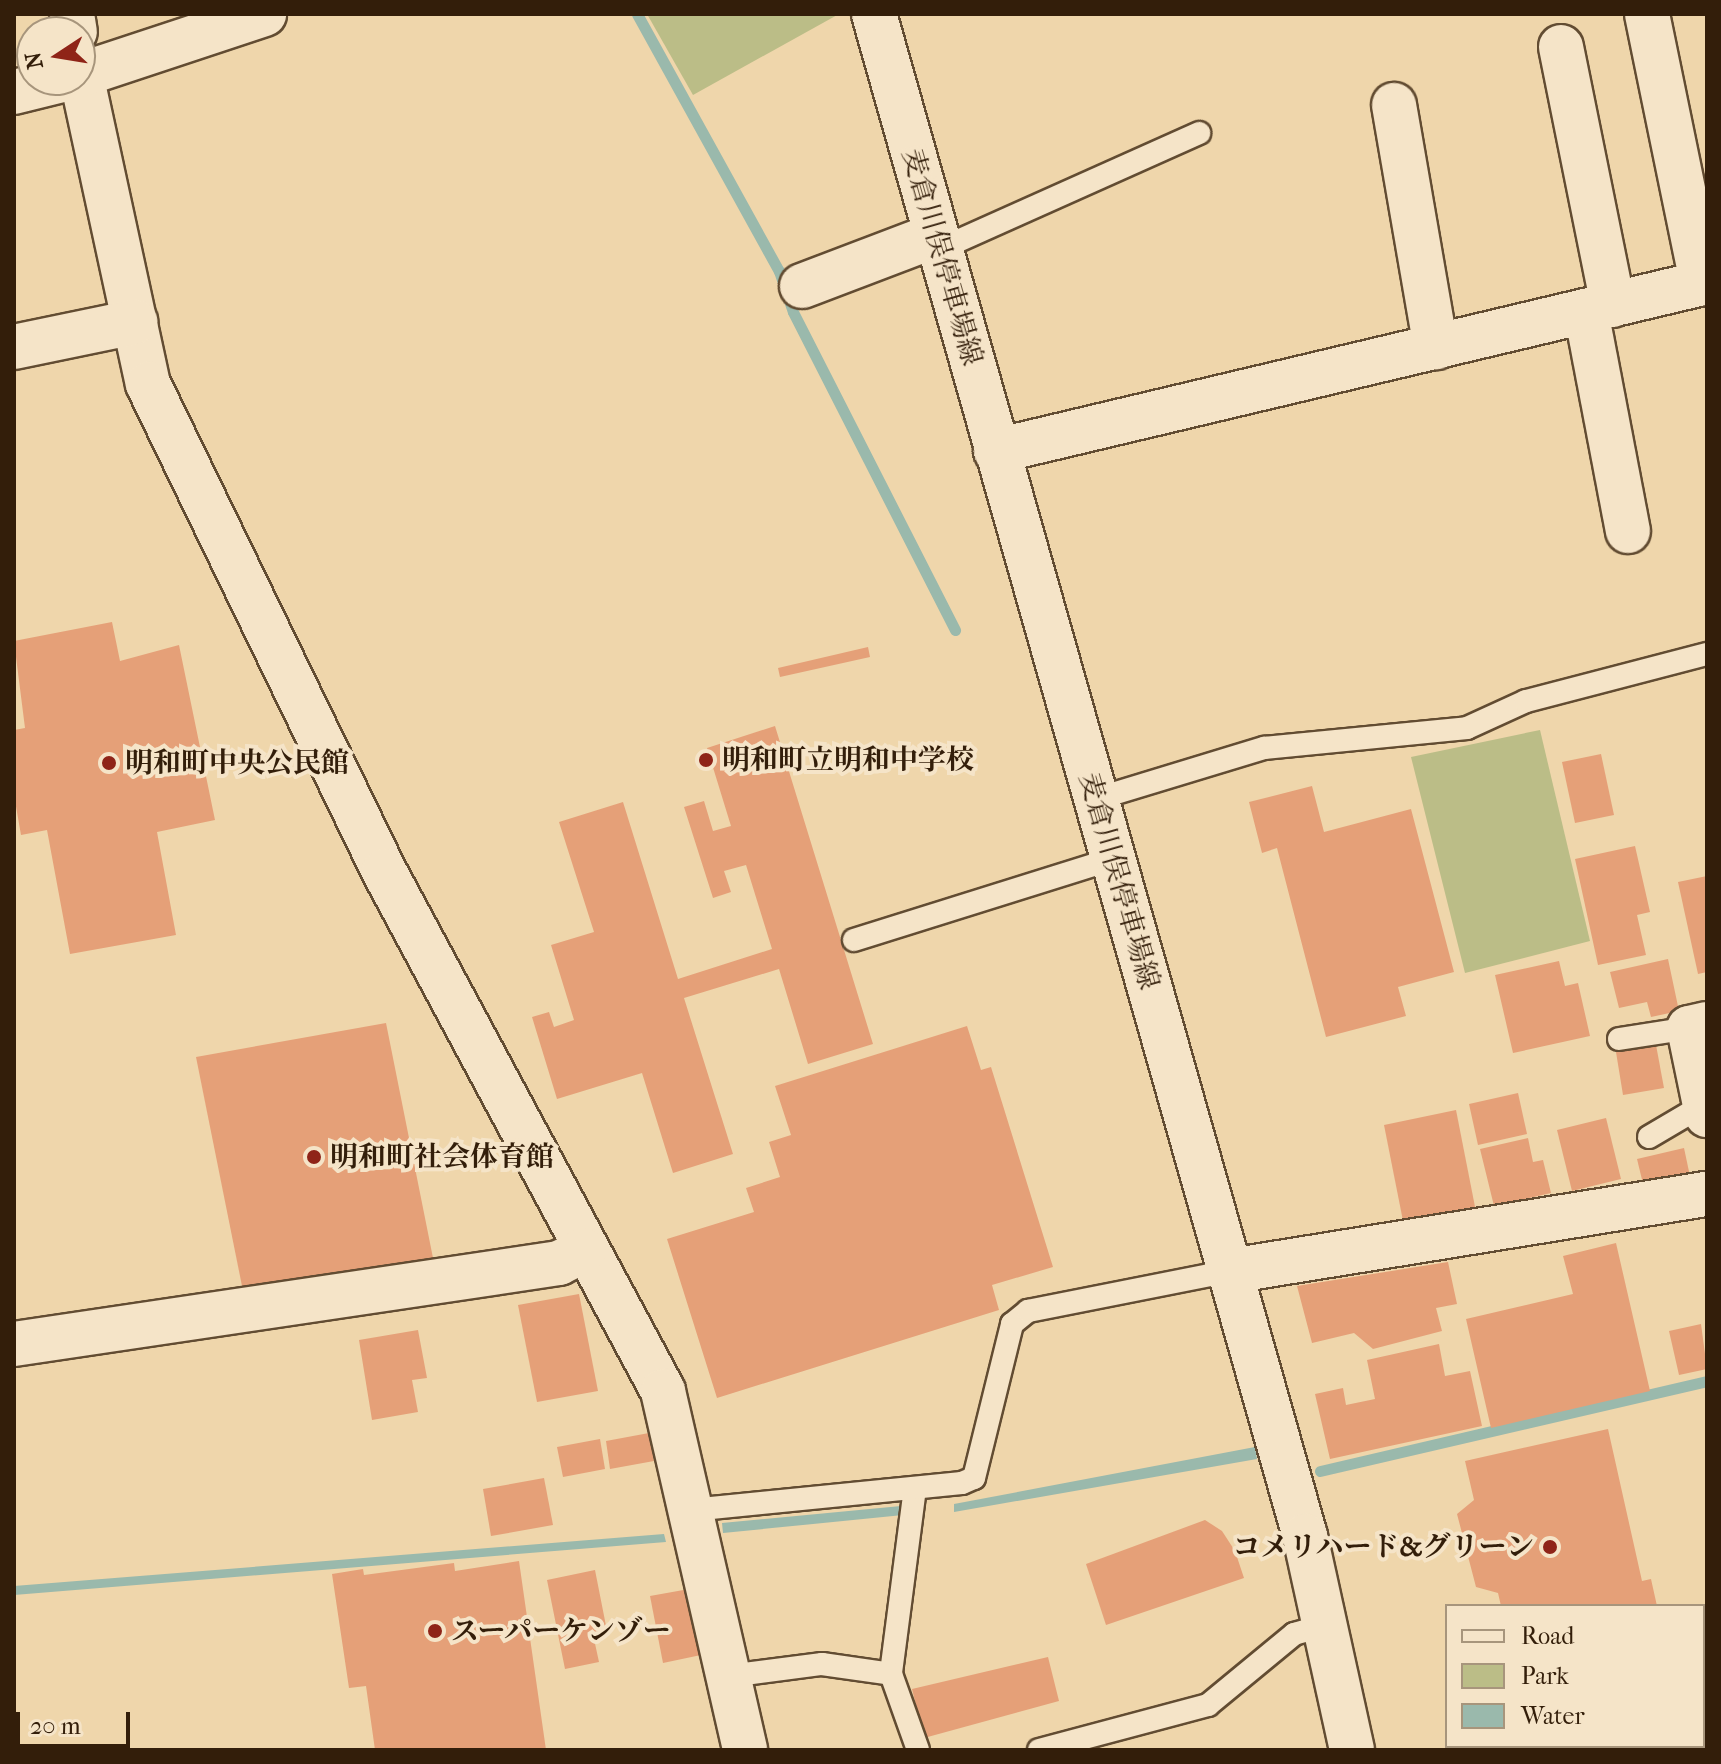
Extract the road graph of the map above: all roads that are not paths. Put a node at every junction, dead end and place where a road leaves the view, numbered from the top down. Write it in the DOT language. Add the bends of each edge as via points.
graph roads {
  1 [pos="264,14"];
  2 [pos="874,14"];
  3 [pos="1647,14"];
  4 [pos="1561,47"];
  5 [pos="96,68"];
  6 [pos="85,96"];
  7 [pos="1394,105"];
  8 [pos="1199,133"];
  9 [pos="938,242"];
  10 [pos="1705,283"];
  11 [pos="802,286"];
  12 [pos="1600,308"];
  13 [pos="135,322"];
  14 [pos="14,347"];
  15 [pos="1436,347"];
  16 [pos="996,451"];
  17 [pos="1628,531"];
  18 [pos="1707,654"];
  19 [pos="1096,799"];
  20 [pos="1112,859"];
  21 [pos="854,940"];
  22 [pos="1698,1026"];
  23 [pos="1619,1039"];
  24 [pos="1706,1110"];
  25 [pos="1649,1137"];
  26 [pos="1707,1194"];
  27 [pos="584,1250"];
  28 [pos="1230,1271"];
  29 [pos="14,1344"];
  30 [pos="915,1488"];
  31 [pos="691,1510"];
  32 [pos="1328,1624"];
  33 [pos="891,1674"];
  34 [pos="729,1676"];
  35 [pos="745,1750"];
  36 [pos="918,1750"];
  37 [pos="1039,1750"];
  38 [pos="1352,1750"];
  1 -- 5 [label="street"];
  2 -- 9 [label="street, 麦倉川俣停車場線"];
  3 -- 10 [label="street"];
  4 -- 12 [label="street"];
  6 -- 13 [label="street"];
  7 -- 15 [label="street"];
  8 -- 9 [label="lane"];
  9 -- 11 [label="street"];
  9 -- 16 [label="street, 麦倉川俣停車場線"];
  10 -- 12 [label="street"];
  12 -- 15 [label="street"];
  12 -- 17 [label="street"];
  13 -- 14 [label="street"];
  13 -- 27 [label="street" via="148,384 266,628 384,871"];
  15 -- 16 [label="street"];
  16 -- 19 [label="street, 麦倉川俣停車場線"];
  18 -- 19 [label="lane" via="1526,701 1467,728 1264,748"];
  19 -- 20 [label="street, 麦倉川俣停車場線"];
  20 -- 21 [label="lane"];
  20 -- 28 [label="street, 麦倉川俣停車場線"];
  22 -- 23 [label="lane"];
  22 -- 24 [label="street"];
  24 -- 25 [label="lane"];
  26 -- 28 [label="street"];
  27 -- 29 [label="street" via="559,1263"];
  27 -- 31 [label="street" via="663,1391"];
  28 -- 30 [label="lane" via="1028,1311 1012,1324 974,1478"];
  28 -- 32 [label="street, 麦倉川俣停車場線"];
  30 -- 31 [label="lane"];
  30 -- 33 [label="lane"];
  31 -- 34 [label="street"];
  32 -- 37 [label="lane" via="1294,1634 1208,1705"];
  32 -- 38 [label="street, 麦倉川俣停車場線"];
  33 -- 34 [label="lane" via="822,1664"];
  33 -- 36 [label="lane"];
  34 -- 35 [label="street"];
}
